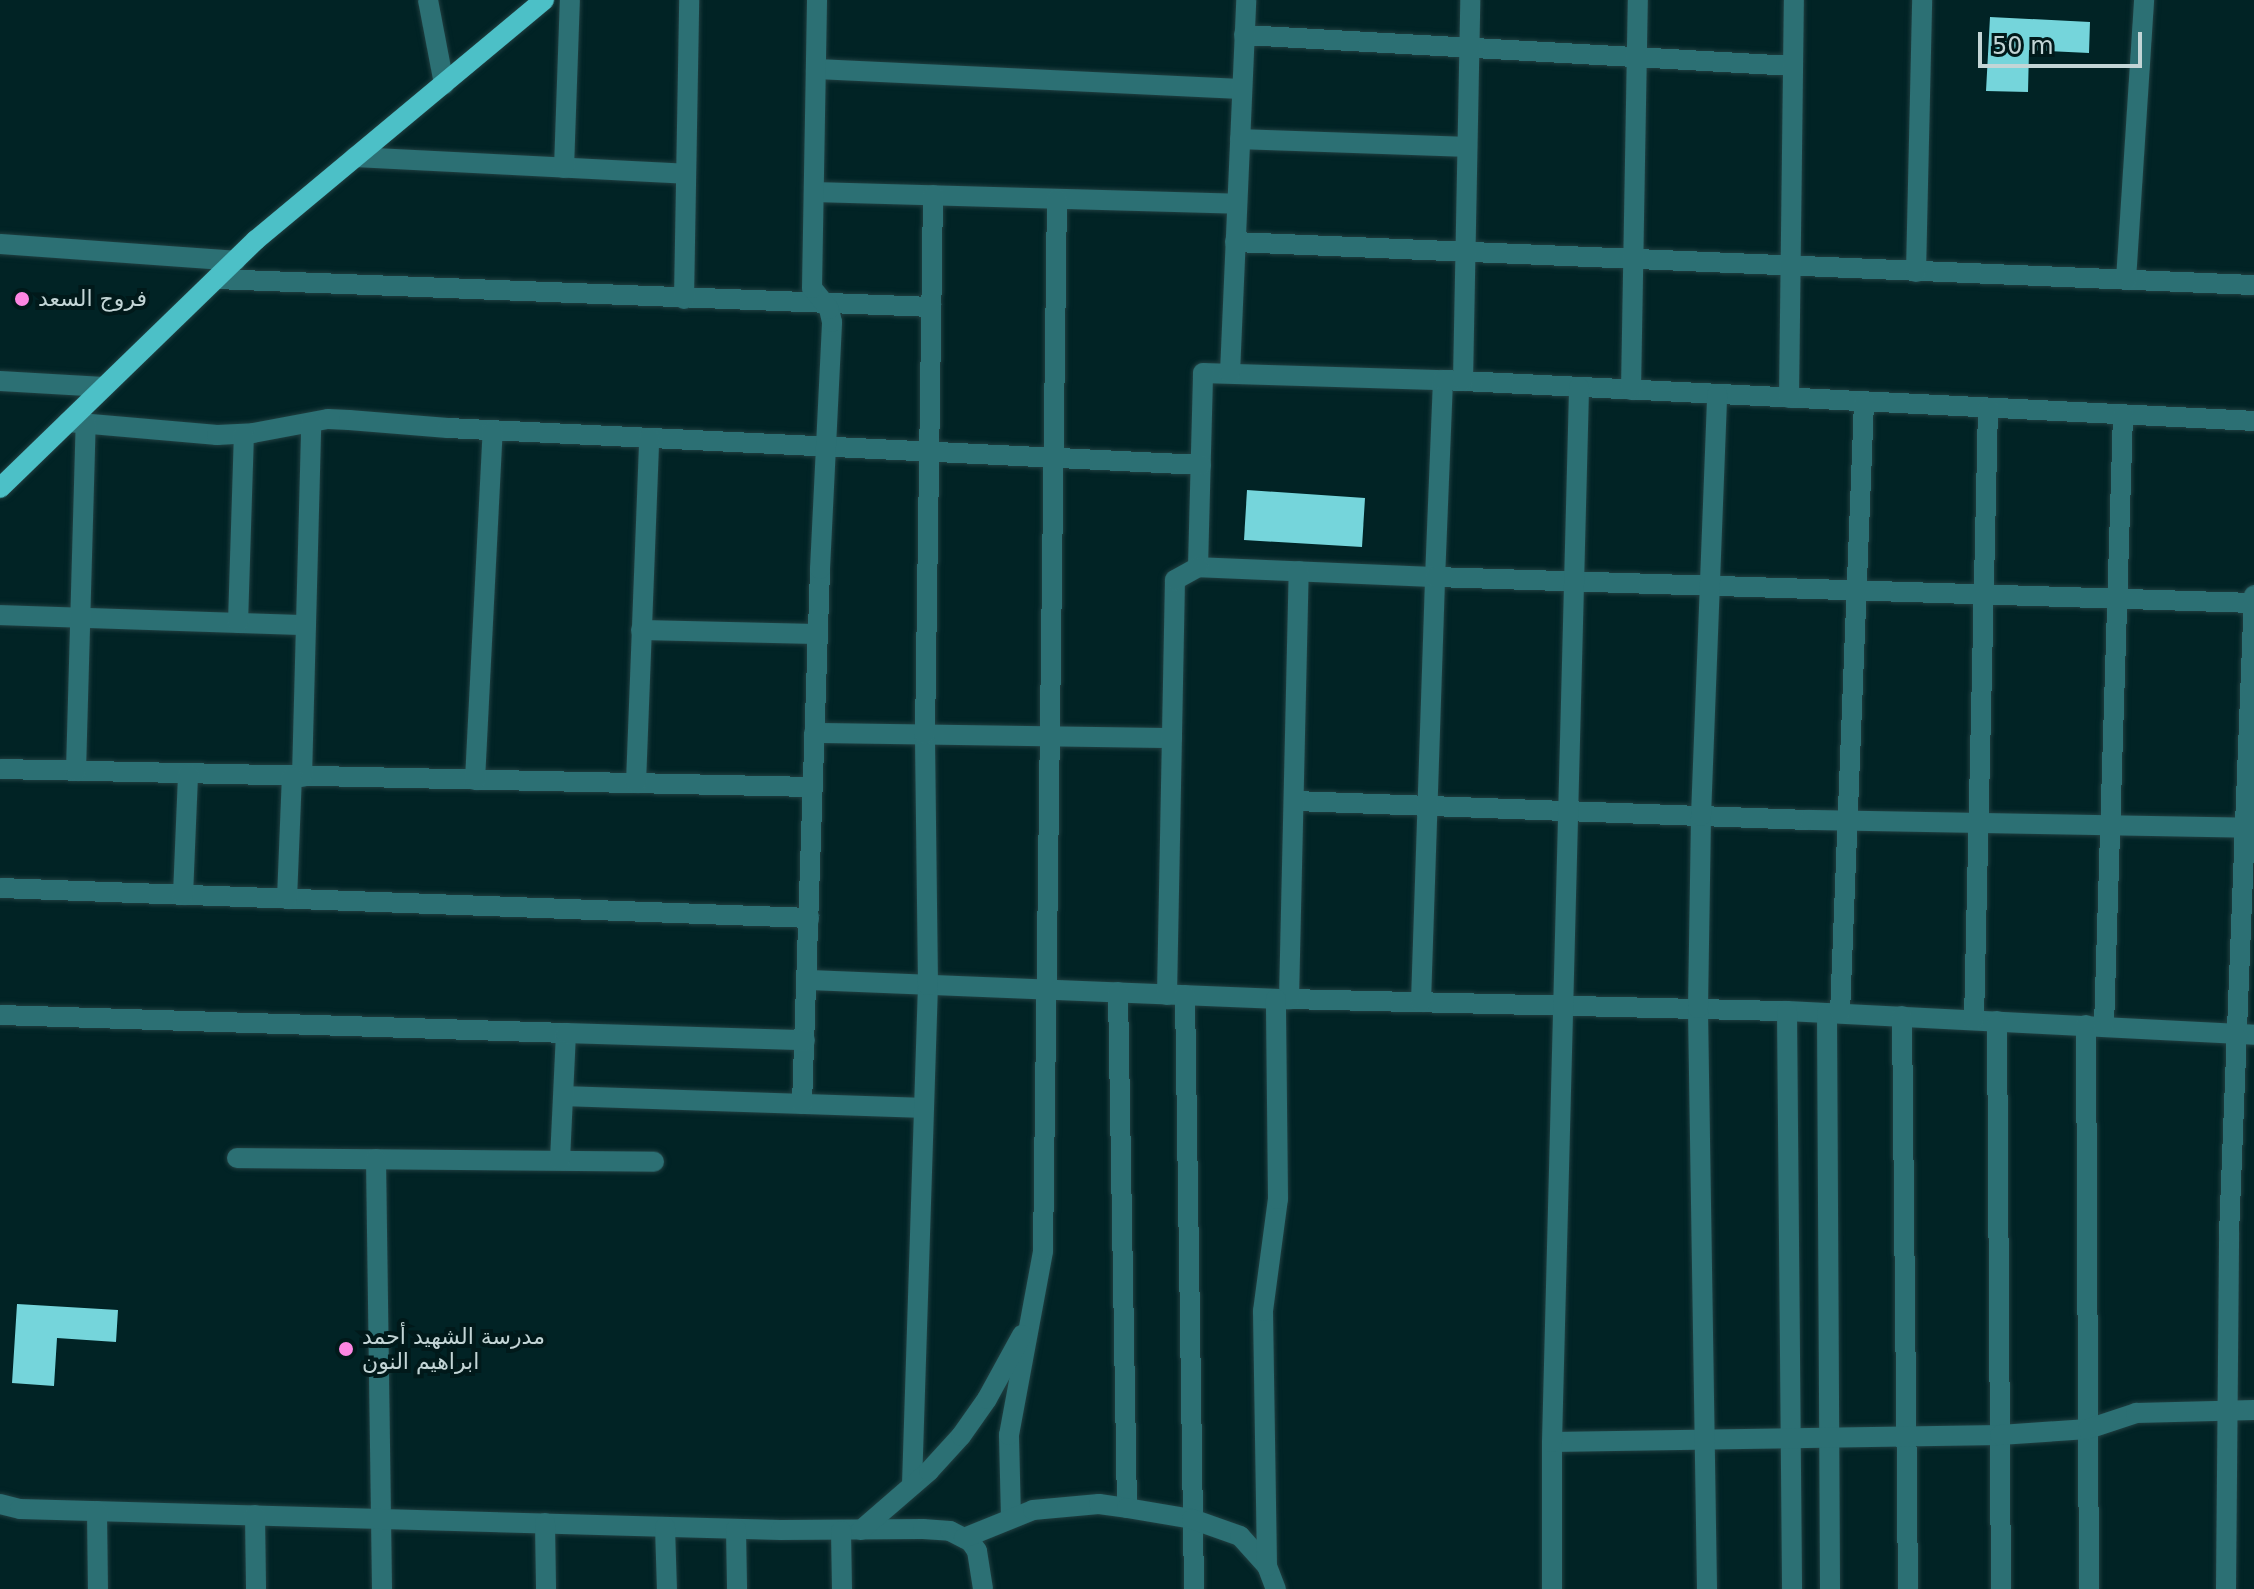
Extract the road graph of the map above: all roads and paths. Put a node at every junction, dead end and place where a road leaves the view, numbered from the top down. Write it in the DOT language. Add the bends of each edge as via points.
graph roads {
  1 [pos="428,0"];
  2 [pos="544,0"];
  3 [pos="570,0"];
  4 [pos="689,0"];
  5 [pos="817,0"];
  6 [pos="1246,0"];
  7 [pos="1470,0"];
  8 [pos="1638,0"];
  9 [pos="1794,0"];
  10 [pos="1922,0"];
  11 [pos="2144,0"];
  12 [pos="1244,35"];
  13 [pos="1469,48"];
  14 [pos="1637,57"];
  15 [pos="1793,66"];
  16 [pos="816,69"];
  17 [pos="444,84"];
  18 [pos="1242,89"];
  19 [pos="1240,139"];
  20 [pos="1467,147"];
  21 [pos="355,157"];
  22 [pos="564,168"];
  23 [pos="686,174"];
  24 [pos="814,192"];
  25 [pos="933,195"];
  26 [pos="1057,199"];
  27 [pos="1237,204"];
  28 [pos="1235,242"];
  29 [pos="0,244"];
  30 [pos="1465,252"];
  31 [pos="1633,259"];
  32 [pos="235,261"];
  33 [pos="1790,266"];
  34 [pos="1916,272"];
  35 [pos="216,279"];
  36 [pos="2126,280"];
  37 [pos="2254,285"];
  38 [pos="684,299"];
  39 [pos="825,305"];
  40 [pos="931,307"];
  41 [pos="1230,373"];
  42 [pos="0,381"];
  43 [pos="1453,381"];
  44 [pos="104,387"];
  45 [pos="1579,387"];
  46 [pos="1631,390"];
  47 [pos="1717,394"];
  48 [pos="1789,398"];
  49 [pos="1864,402"];
  50 [pos="1988,408"];
  51 [pos="2123,415"];
  52 [pos="2254,421"];
  53 [pos="77,423"];
  54 [pos="311,423"];
  55 [pos="493,430"];
  56 [pos="244,434"];
  57 [pos="649,438"];
  58 [pos="826,447"];
  59 [pos="928,451"];
  60 [pos="1054,458"];
  61 [pos="1201,465"];
  62 [pos="0,488"];
  63 [pos="1198,567"];
  64 [pos="1299,571"];
  65 [pos="1435,577"];
  66 [pos="1572,582"];
  67 [pos="1710,586"];
  68 [pos="1857,590"];
  69 [pos="1984,594"];
  70 [pos="2254,595"];
  71 [pos="2117,598"];
  72 [pos="2254,603"];
  73 [pos="0,615"];
  74 [pos="80,618"];
  75 [pos="238,623"];
  76 [pos="306,625"];
  77 [pos="641,630"];
  78 [pos="817,634"];
  79 [pos="814,733"];
  80 [pos="925,734"];
  81 [pos="1050,736"];
  82 [pos="1172,738"];
  83 [pos="0,769"];
  84 [pos="76,771"];
  85 [pos="188,774"];
  86 [pos="297,777"];
  87 [pos="475,780"];
  88 [pos="636,783"];
  89 [pos="813,787"];
  90 [pos="1295,801"];
  91 [pos="1427,806"];
  92 [pos="1567,811"];
  93 [pos="1701,816"];
  94 [pos="1848,821"];
  95 [pos="1978,823"];
  96 [pos="2110,825"];
  97 [pos="2249,828"];
  98 [pos="0,888"];
  99 [pos="183,895"];
  100 [pos="287,899"];
  101 [pos="809,918"];
  102 [pos="807,980"];
  103 [pos="928,985"];
  104 [pos="1047,990"];
  105 [pos="1118,992"];
  106 [pos="1176,995"];
  107 [pos="1283,999"];
  108 [pos="1421,1002"];
  109 [pos="1562,1005"];
  110 [pos="1698,1008"];
  111 [pos="1787,1011"];
  112 [pos="1834,1013"];
  113 [pos="0,1015"];
  114 [pos="1902,1016"];
  115 [pos="1974,1020"];
  116 [pos="1997,1021"];
  117 [pos="2095,1026"];
  118 [pos="566,1033"];
  119 [pos="2245,1034"];
  120 [pos="805,1040"];
  121 [pos="564,1096"];
  122 [pos="802,1104"];
  123 [pos="924,1108"];
  124 [pos="237,1158"];
  125 [pos="376,1159"];
  126 [pos="560,1160"];
  127 [pos="654,1162"];
  128 [pos="1032,1318"];
  129 [pos="2227,1410"];
  130 [pos="2254,1410"];
  131 [pos="2088,1429"];
  132 [pos="2000,1435"];
  133 [pos="1829,1437"];
  134 [pos="1907,1437"];
  135 [pos="1791,1438"];
  136 [pos="1705,1439"];
  137 [pos="1552,1442"];
  138 [pos="912,1485"];
  139 [pos="0,1504"];
  140 [pos="1127,1508"];
  141 [pos="97,1511"];
  142 [pos="255,1515"];
  143 [pos="381,1518"];
  144 [pos="1011,1518"];
  145 [pos="1192,1519"];
  146 [pos="545,1523"];
  147 [pos="665,1527"];
  148 [pos="736,1529"];
  149 [pos="851,1530"];
  150 [pos="964,1538"];
  151 [pos="1267,1566"];
  152 [pos="98,1589"];
  153 [pos="256,1589"];
  154 [pos="382,1589"];
  155 [pos="546,1589"];
  156 [pos="667,1589"];
  157 [pos="737,1589"];
  158 [pos="842,1589"];
  159 [pos="983,1589"];
  160 [pos="1194,1589"];
  161 [pos="1276,1589"];
  162 [pos="1552,1589"];
  163 [pos="1707,1589"];
  164 [pos="1792,1589"];
  165 [pos="1830,1589"];
  166 [pos="1908,1589"];
  167 [pos="2001,1589"];
  168 [pos="2089,1589"];
  169 [pos="2226,1589"];
  1 -- 17 [label="street"];
  2 -- 17 [label="main road"];
  3 -- 22 [label="street"];
  4 -- 23 [label="street"];
  5 -- 16 [label="street"];
  6 -- 12 [label="street"];
  7 -- 13 [label="street"];
  8 -- 14 [label="street"];
  9 -- 15 [label="street"];
  10 -- 34 [label="street"];
  11 -- 36 [label="street"];
  12 -- 13 [label="street"];
  12 -- 18 [label="street"];
  13 -- 14 [label="street"];
  13 -- 20 [label="street"];
  14 -- 15 [label="street"];
  14 -- 31 [label="street"];
  15 -- 33 [label="street"];
  16 -- 18 [label="street"];
  16 -- 24 [label="street"];
  17 -- 21 [label="main road"];
  18 -- 19 [label="street"];
  19 -- 20 [label="street"];
  19 -- 27 [label="street"];
  20 -- 30 [label="street"];
  21 -- 22 [label="street"];
  21 -- 32 [label="main road"];
  22 -- 23 [label="street"];
  23 -- 38 [label="street"];
  24 -- 25 [label="street"];
  24 -- 39 [label="street" via="812,288"];
  25 -- 26 [label="street"];
  25 -- 40 [label="street"];
  26 -- 27 [label="street"];
  26 -- 60 [label="street"];
  27 -- 28 [label="street"];
  28 -- 30 [label="street"];
  28 -- 41 [label="street"];
  29 -- 32 [label="street"];
  30 -- 31 [label="street"];
  30 -- 43 [label="street"];
  31 -- 33 [label="street"];
  31 -- 46 [label="street"];
  32 -- 35 [label="main road"];
  33 -- 34 [label="street"];
  33 -- 48 [label="street"];
  34 -- 36 [label="street"];
  35 -- 38 [label="street"];
  35 -- 44 [label="main road"];
  36 -- 37 [label="street"];
  38 -- 39 [label="street"];
  39 -- 40 [label="street"];
  39 -- 58 [label="street" via="832,322"];
  40 -- 59 [label="street"];
  41 -- 43 [label="street"];
  41 -- 61 [label="street" via="1203,373"];
  42 -- 44 [label="street"];
  43 -- 45 [label="street"];
  43 -- 65 [label="street"];
  44 -- 53 [label="main road"];
  45 -- 46 [label="street"];
  45 -- 66 [label="street"];
  46 -- 47 [label="street"];
  47 -- 48 [label="street"];
  47 -- 67 [label="street"];
  48 -- 49 [label="street"];
  49 -- 50 [label="street"];
  49 -- 68 [label="street"];
  50 -- 51 [label="street"];
  50 -- 69 [label="street"];
  51 -- 52 [label="street"];
  51 -- 71 [label="street"];
  53 -- 56 [label="street"];
  53 -- 62 [label="main road"];
  53 -- 74 [label="street"];
  54 -- 55 [label="street" via="349,420"];
  54 -- 56 [label="street"];
  54 -- 76 [label="street"];
  55 -- 57 [label="street"];
  55 -- 87 [label="street"];
  56 -- 75 [label="street"];
  57 -- 58 [label="street"];
  57 -- 77 [label="street"];
  58 -- 59 [label="street"];
  58 -- 78 [label="street"];
  59 -- 60 [label="street"];
  59 -- 80 [label="street"];
  60 -- 61 [label="street"];
  60 -- 81 [label="street"];
  61 -- 63 [label="street"];
  63 -- 64 [label="street"];
  63 -- 82 [label="street" via="1175,580"];
  64 -- 65 [label="street"];
  64 -- 90 [label="street"];
  65 -- 66 [label="street"];
  65 -- 91 [label="street"];
  66 -- 67 [label="street"];
  66 -- 92 [label="street"];
  67 -- 68 [label="street"];
  67 -- 93 [label="street"];
  68 -- 69 [label="street"];
  68 -- 94 [label="street"];
  69 -- 71 [label="street"];
  69 -- 95 [label="street"];
  70 -- 72 [label="street"];
  71 -- 72 [label="street"];
  71 -- 96 [label="street"];
  72 -- 97 [label="street"];
  73 -- 74 [label="street"];
  74 -- 75 [label="street"];
  74 -- 84 [label="street"];
  75 -- 76 [label="street"];
  76 -- 86 [label="street"];
  77 -- 78 [label="street"];
  77 -- 88 [label="street"];
  78 -- 79 [label="street"];
  79 -- 80 [label="street"];
  79 -- 89 [label="street"];
  80 -- 81 [label="street"];
  80 -- 103 [label="street"];
  81 -- 82 [label="street"];
  81 -- 104 [label="street"];
  82 -- 106 [label="street"];
  83 -- 84 [label="street"];
  84 -- 85 [label="street"];
  85 -- 86 [label="street"];
  85 -- 99 [label="street"];
  86 -- 87 [label="street"];
  86 -- 100 [label="street"];
  87 -- 88 [label="street"];
  88 -- 89 [label="street"];
  89 -- 101 [label="street"];
  90 -- 91 [label="street"];
  90 -- 107 [label="street"];
  91 -- 92 [label="street"];
  91 -- 108 [label="street"];
  92 -- 93 [label="street"];
  92 -- 109 [label="street"];
  93 -- 94 [label="street"];
  93 -- 110 [label="street"];
  94 -- 95 [label="street"];
  94 -- 112 [label="street"];
  95 -- 96 [label="street"];
  95 -- 115 [label="street"];
  96 -- 97 [label="street"];
  96 -- 117 [label="street"];
  97 -- 119 [label="street"];
  98 -- 99 [label="street"];
  99 -- 100 [label="street"];
  100 -- 101 [label="street"];
  101 -- 102 [label="street"];
  102 -- 103 [label="street"];
  102 -- 120 [label="street"];
  103 -- 104 [label="street"];
  103 -- 123 [label="street"];
  104 -- 105 [label="street"];
  104 -- 128 [label="street" via="1043,1251"];
  105 -- 106 [label="street"];
  105 -- 140 [label="street"];
  106 -- 107 [label="street"];
  106 -- 145 [label="street"];
  107 -- 108 [label="street"];
  107 -- 151 [label="street" via="1278,1199 1263,1311"];
  108 -- 109 [label="street"];
  109 -- 110 [label="street"];
  109 -- 137 [label="street"];
  110 -- 111 [label="street"];
  110 -- 136 [label="street"];
  111 -- 112 [label="street"];
  111 -- 135 [label="street"];
  112 -- 114 [label="street"];
  112 -- 133 [label="street"];
  113 -- 118 [label="street"];
  114 -- 115 [label="street"];
  114 -- 134 [label="street"];
  115 -- 116 [label="street"];
  116 -- 117 [label="street"];
  116 -- 132 [label="street"];
  117 -- 119 [label="street"];
  117 -- 131 [label="street"];
  118 -- 120 [label="street"];
  118 -- 121 [label="street"];
  119 -- 129 [label="street"];
  120 -- 122 [label="street"];
  121 -- 122 [label="street"];
  121 -- 126 [label="street"];
  122 -- 123 [label="street"];
  123 -- 138 [label="street"];
  124 -- 125 [label="street"];
  125 -- 126 [label="street"];
  125 -- 143 [label="street"];
  126 -- 127 [label="street"];
  128 -- 138 [label="street" via="961,1436"];
  128 -- 144 [label="street" via="1009,1435"];
  129 -- 130 [label="street"];
  129 -- 131 [label="street" via="2136,1413"];
  129 -- 169 [label="street"];
  131 -- 132 [label="street"];
  131 -- 168 [label="street"];
  132 -- 134 [label="street"];
  132 -- 167 [label="street"];
  133 -- 134 [label="street"];
  133 -- 135 [label="street"];
  133 -- 165 [label="street"];
  134 -- 166 [label="street"];
  135 -- 136 [label="street"];
  135 -- 164 [label="street"];
  136 -- 137 [label="street"];
  136 -- 163 [label="street"];
  137 -- 162 [label="street"];
  138 -- 149 [label="street"];
  139 -- 141 [label="street"];
  140 -- 144 [label="street" via="1099,1504 1033,1510"];
  140 -- 145 [label="street"];
  141 -- 142 [label="street"];
  141 -- 152 [label="street"];
  142 -- 143 [label="street"];
  142 -- 153 [label="street"];
  143 -- 146 [label="street"];
  143 -- 154 [label="street"];
  144 -- 150 [label="street"];
  145 -- 151 [label="street" via="1240,1536"];
  145 -- 160 [label="street"];
  146 -- 147 [label="street"];
  146 -- 155 [label="street"];
  147 -- 148 [label="street"];
  147 -- 156 [label="street"];
  148 -- 149 [label="street"];
  148 -- 157 [label="street"];
  149 -- 150 [label="street" via="923,1529"];
  149 -- 158 [label="street"];
  150 -- 159 [label="street" via="977,1551"];
  151 -- 161 [label="street"];
}
